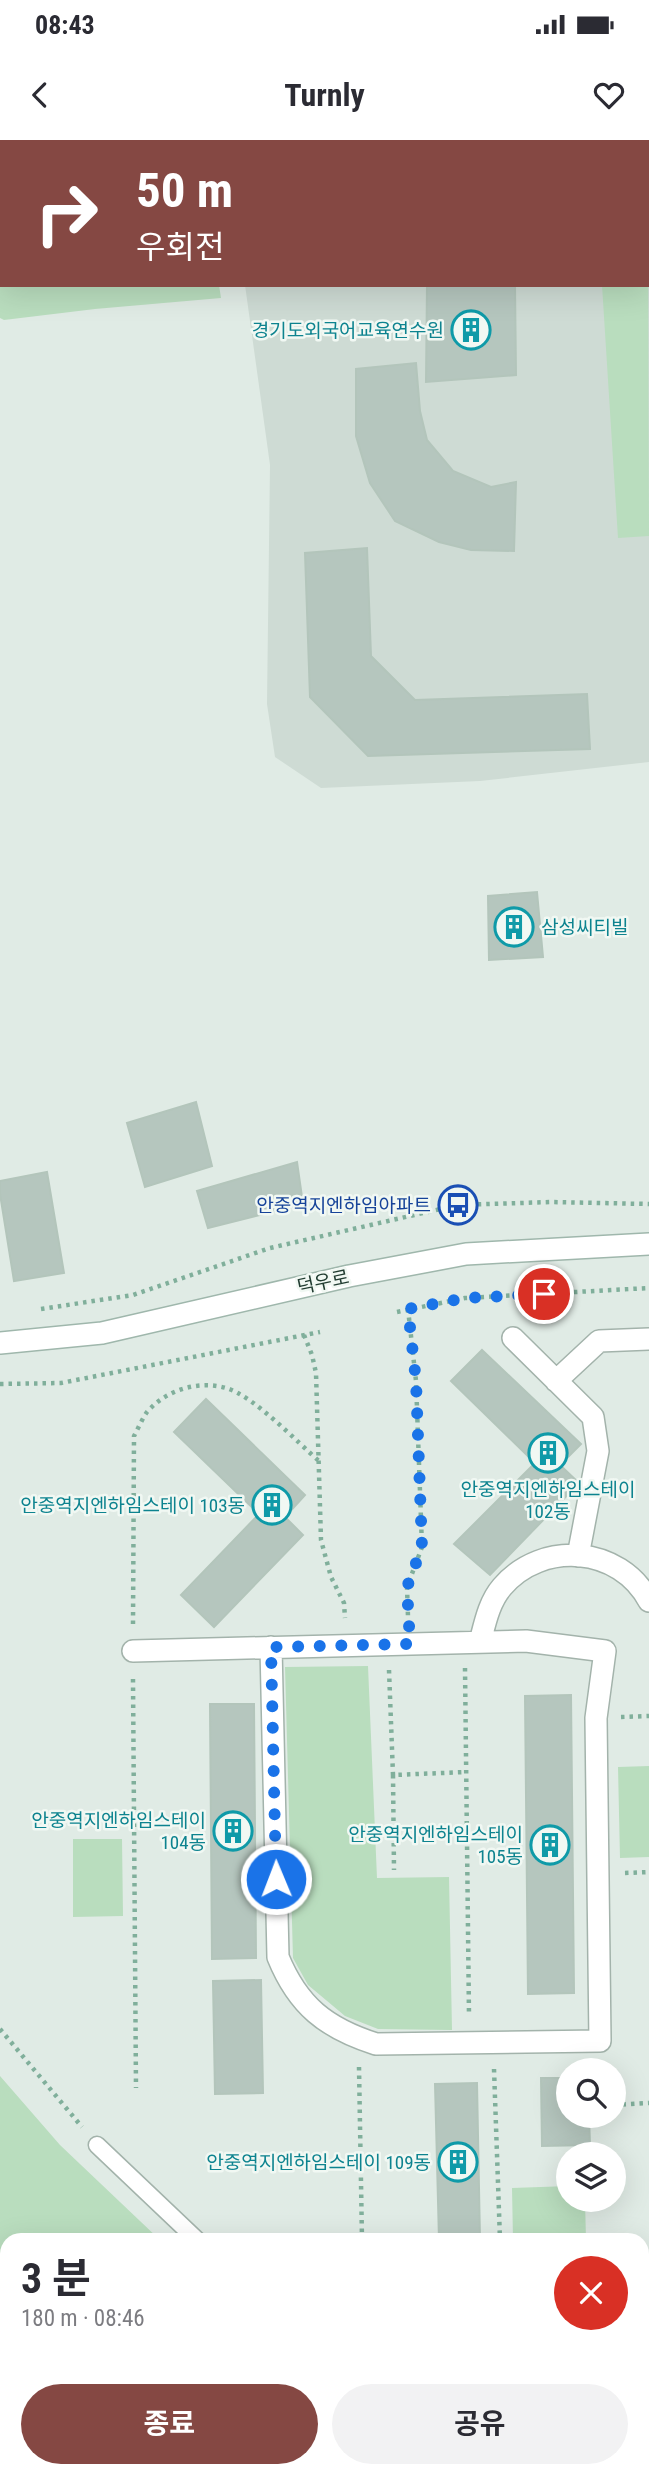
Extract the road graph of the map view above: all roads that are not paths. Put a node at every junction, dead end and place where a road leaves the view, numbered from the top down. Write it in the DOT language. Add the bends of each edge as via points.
graph roads {
  1 [pos="649,1244"];
  2 [pos="513,1338"];
  3 [pos="649,1339"];
  4 [pos="0,1343"];
  5 [pos="556,1381"];
  6 [pos="578,1556"];
  7 [pos="649,1601"];
  8 [pos="472,1642"];
  9 [pos="271,1647"];
  10 [pos="133,1651"];
  11 [pos="97,2145"];
  12 [pos="190,2233"];
  1 -- 4 [label="street, 덕우로" via="466,1254 102,1333"];
  2 -- 5 [label="street"];
  3 -- 5 [label="street" via="599,1341"];
  5 -- 6 [label="street" via="593,1417 598,1451"];
  6 -- 7 [label="street" via="605,1560 640,1584"];
  6 -- 8 [label="street" via="543,1558 512,1576"];
  8 -- 9 [label="street"];
  8 -- 9 [label="street" via="526,1641 605,1651 596,1718 600,2040 376,2044 332,2026 304,2004 278,1957"];
  9 -- 10 [label="street"];
  11 -- 12 [label="lane"];
}
